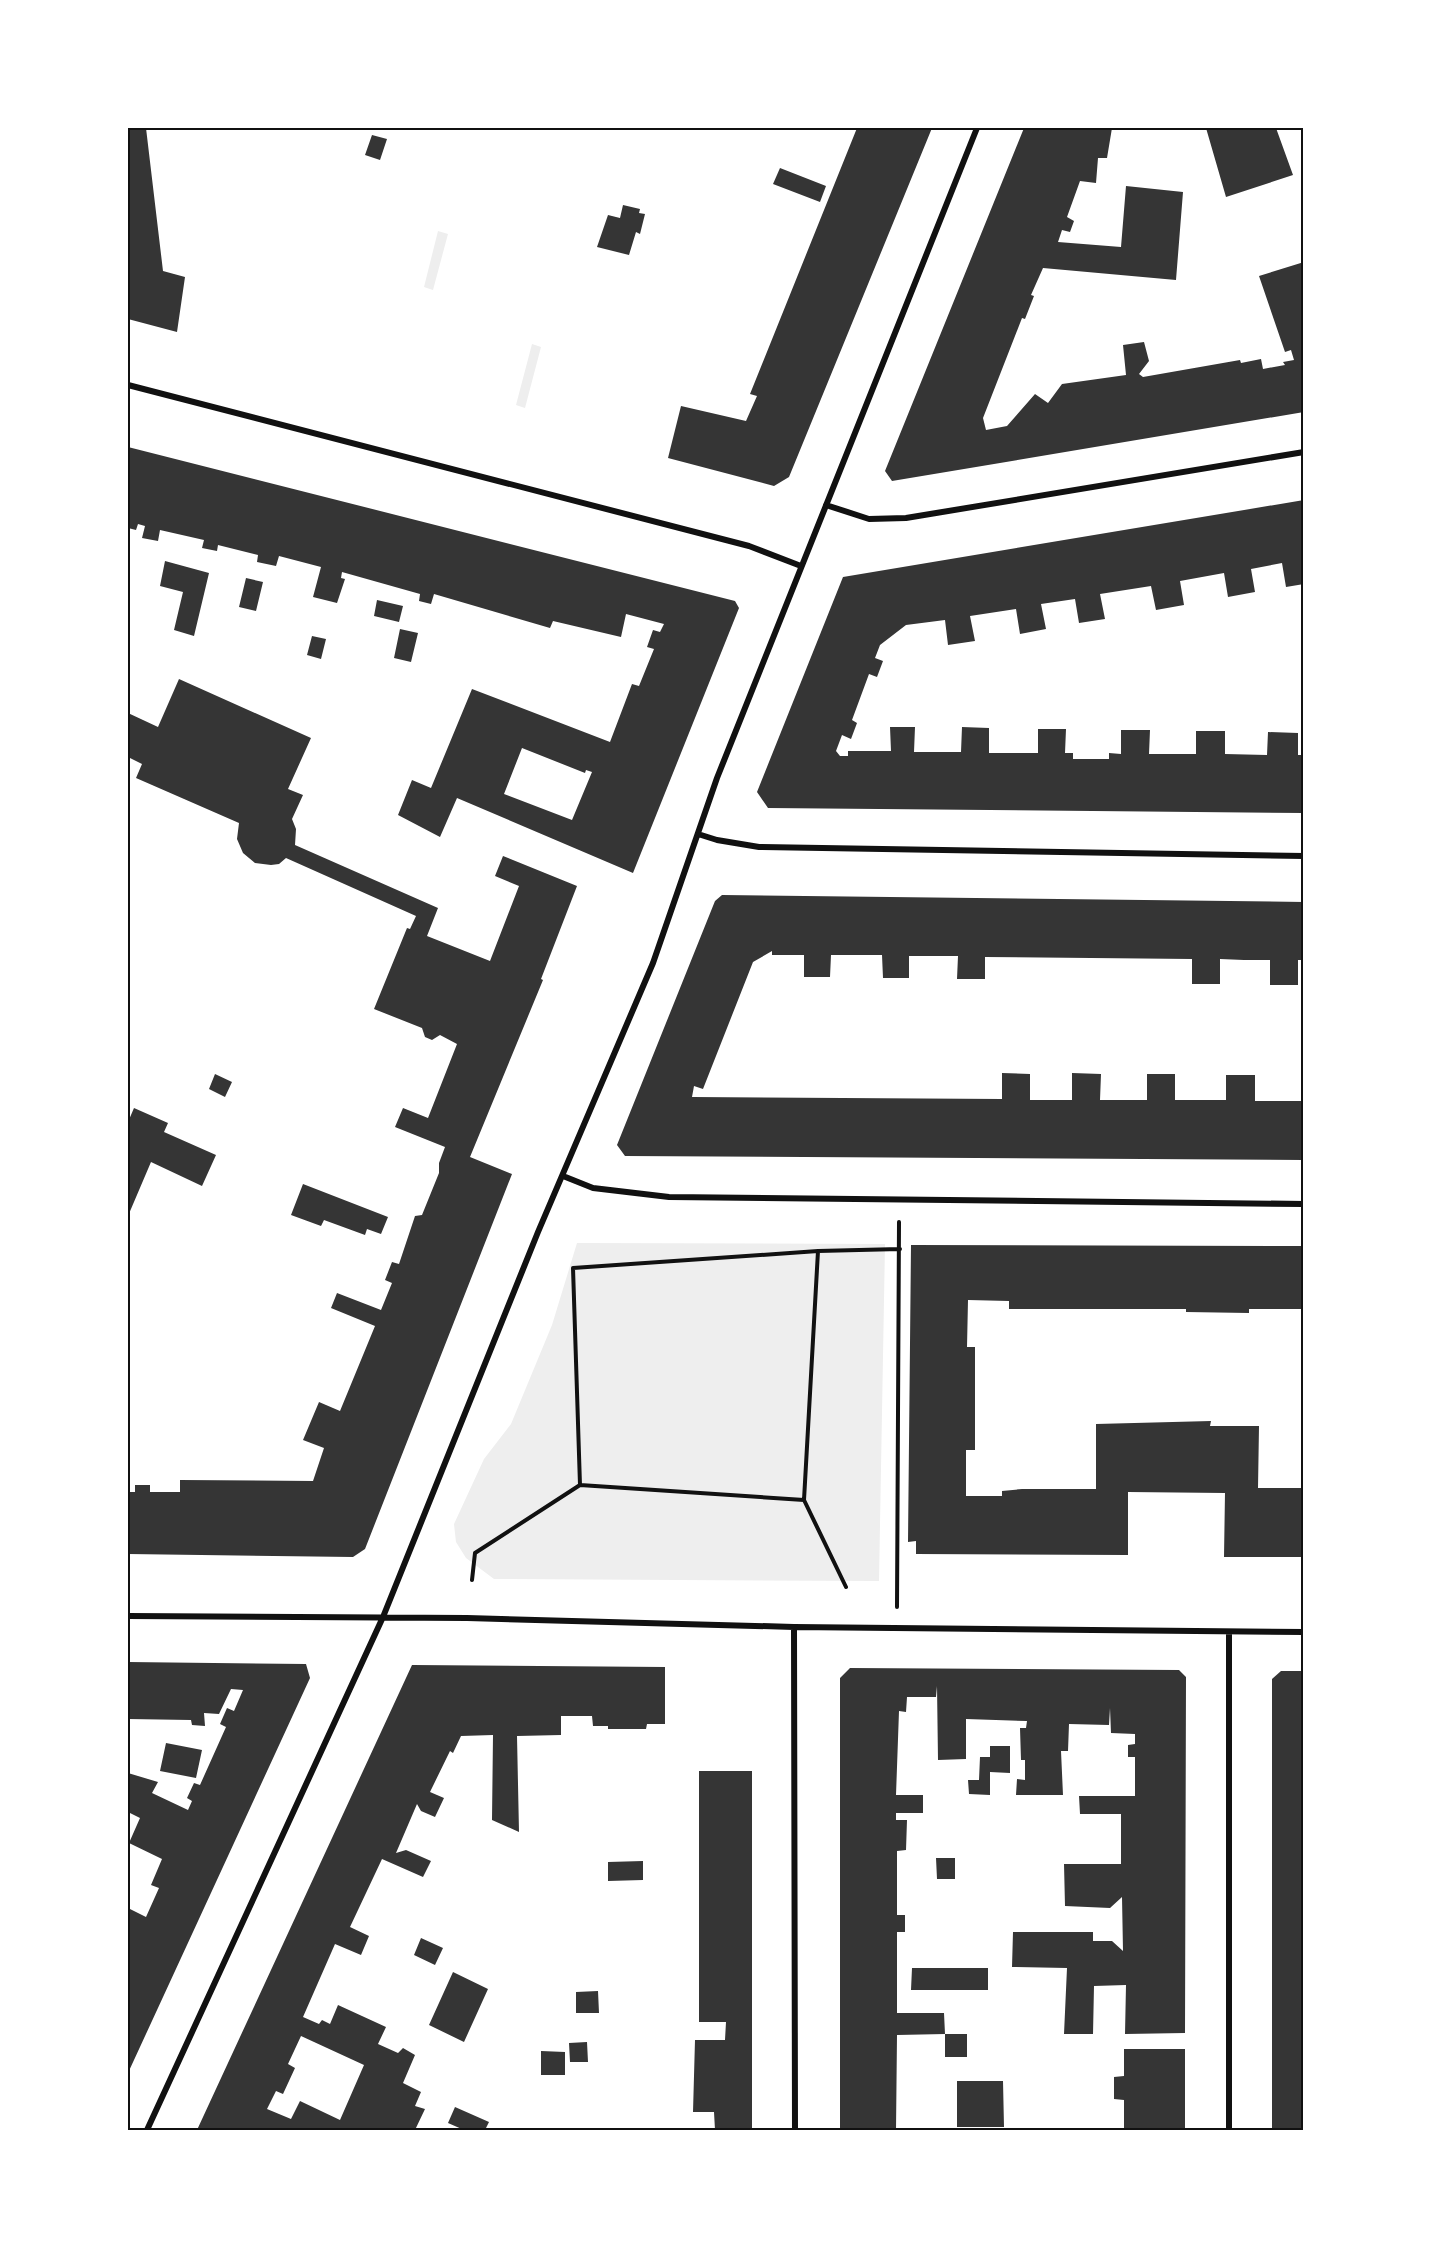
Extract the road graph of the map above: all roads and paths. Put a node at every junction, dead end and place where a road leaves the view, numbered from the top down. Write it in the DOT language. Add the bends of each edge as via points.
graph roads {
  1 [pos="977,128"];
  2 [pos="128,385"];
  3 [pos="1304,452"];
  4 [pos="826,505"];
  5 [pos="801,566"];
  6 [pos="698,834"];
  7 [pos="1304,856"];
  8 [pos="563,1176"];
  9 [pos="898,1198"];
  10 [pos="1304,1204"];
  11 [pos="900,1249"];
  12 [pos="818,1251"];
  13 [pos="580,1485"];
  14 [pos="804,1500"];
  15 [pos="472,1580"];
  16 [pos="846,1587"];
  17 [pos="128,1616"];
  18 [pos="383,1617"];
  19 [pos="794,1627"];
  20 [pos="897,1629"];
  21 [pos="1304,1632"];
  22 [pos="1229,1633"];
  23 [pos="147,2130"];
  24 [pos="795,2130"];
  25 [pos="1228,2130"];
  1 -- 4 [label="street"];
  2 -- 5 [label="street" via="731,542"];
  3 -- 4 [label="street" via="906,518 869,519"];
  4 -- 5 [label="street"];
  5 -- 6 [label="street"];
  6 -- 7 [label="street" via="759,847"];
  6 -- 8 [label="street" via="653,963"];
  8 -- 9 [label="street" via="593,1188 669,1197"];
  8 -- 18 [label="street"];
  9 -- 10 [label="street"];
  9 -- 11 [label="path"];
  11 -- 12 [label="path"];
  11 -- 20 [label="path"];
  12 -- 13 [label="path" via="573,1268"];
  12 -- 14 [label="path"];
  13 -- 14 [label="path"];
  13 -- 15 [label="path" via="475,1553"];
  14 -- 16 [label="path"];
  17 -- 18 [label="street"];
  18 -- 19 [label="street"];
  18 -- 23 [label="street"];
  19 -- 20 [label="street"];
  19 -- 24 [label="street"];
  20 -- 22 [label="street"];
  21 -- 22 [label="street"];
  22 -- 25 [label="street"];
}
